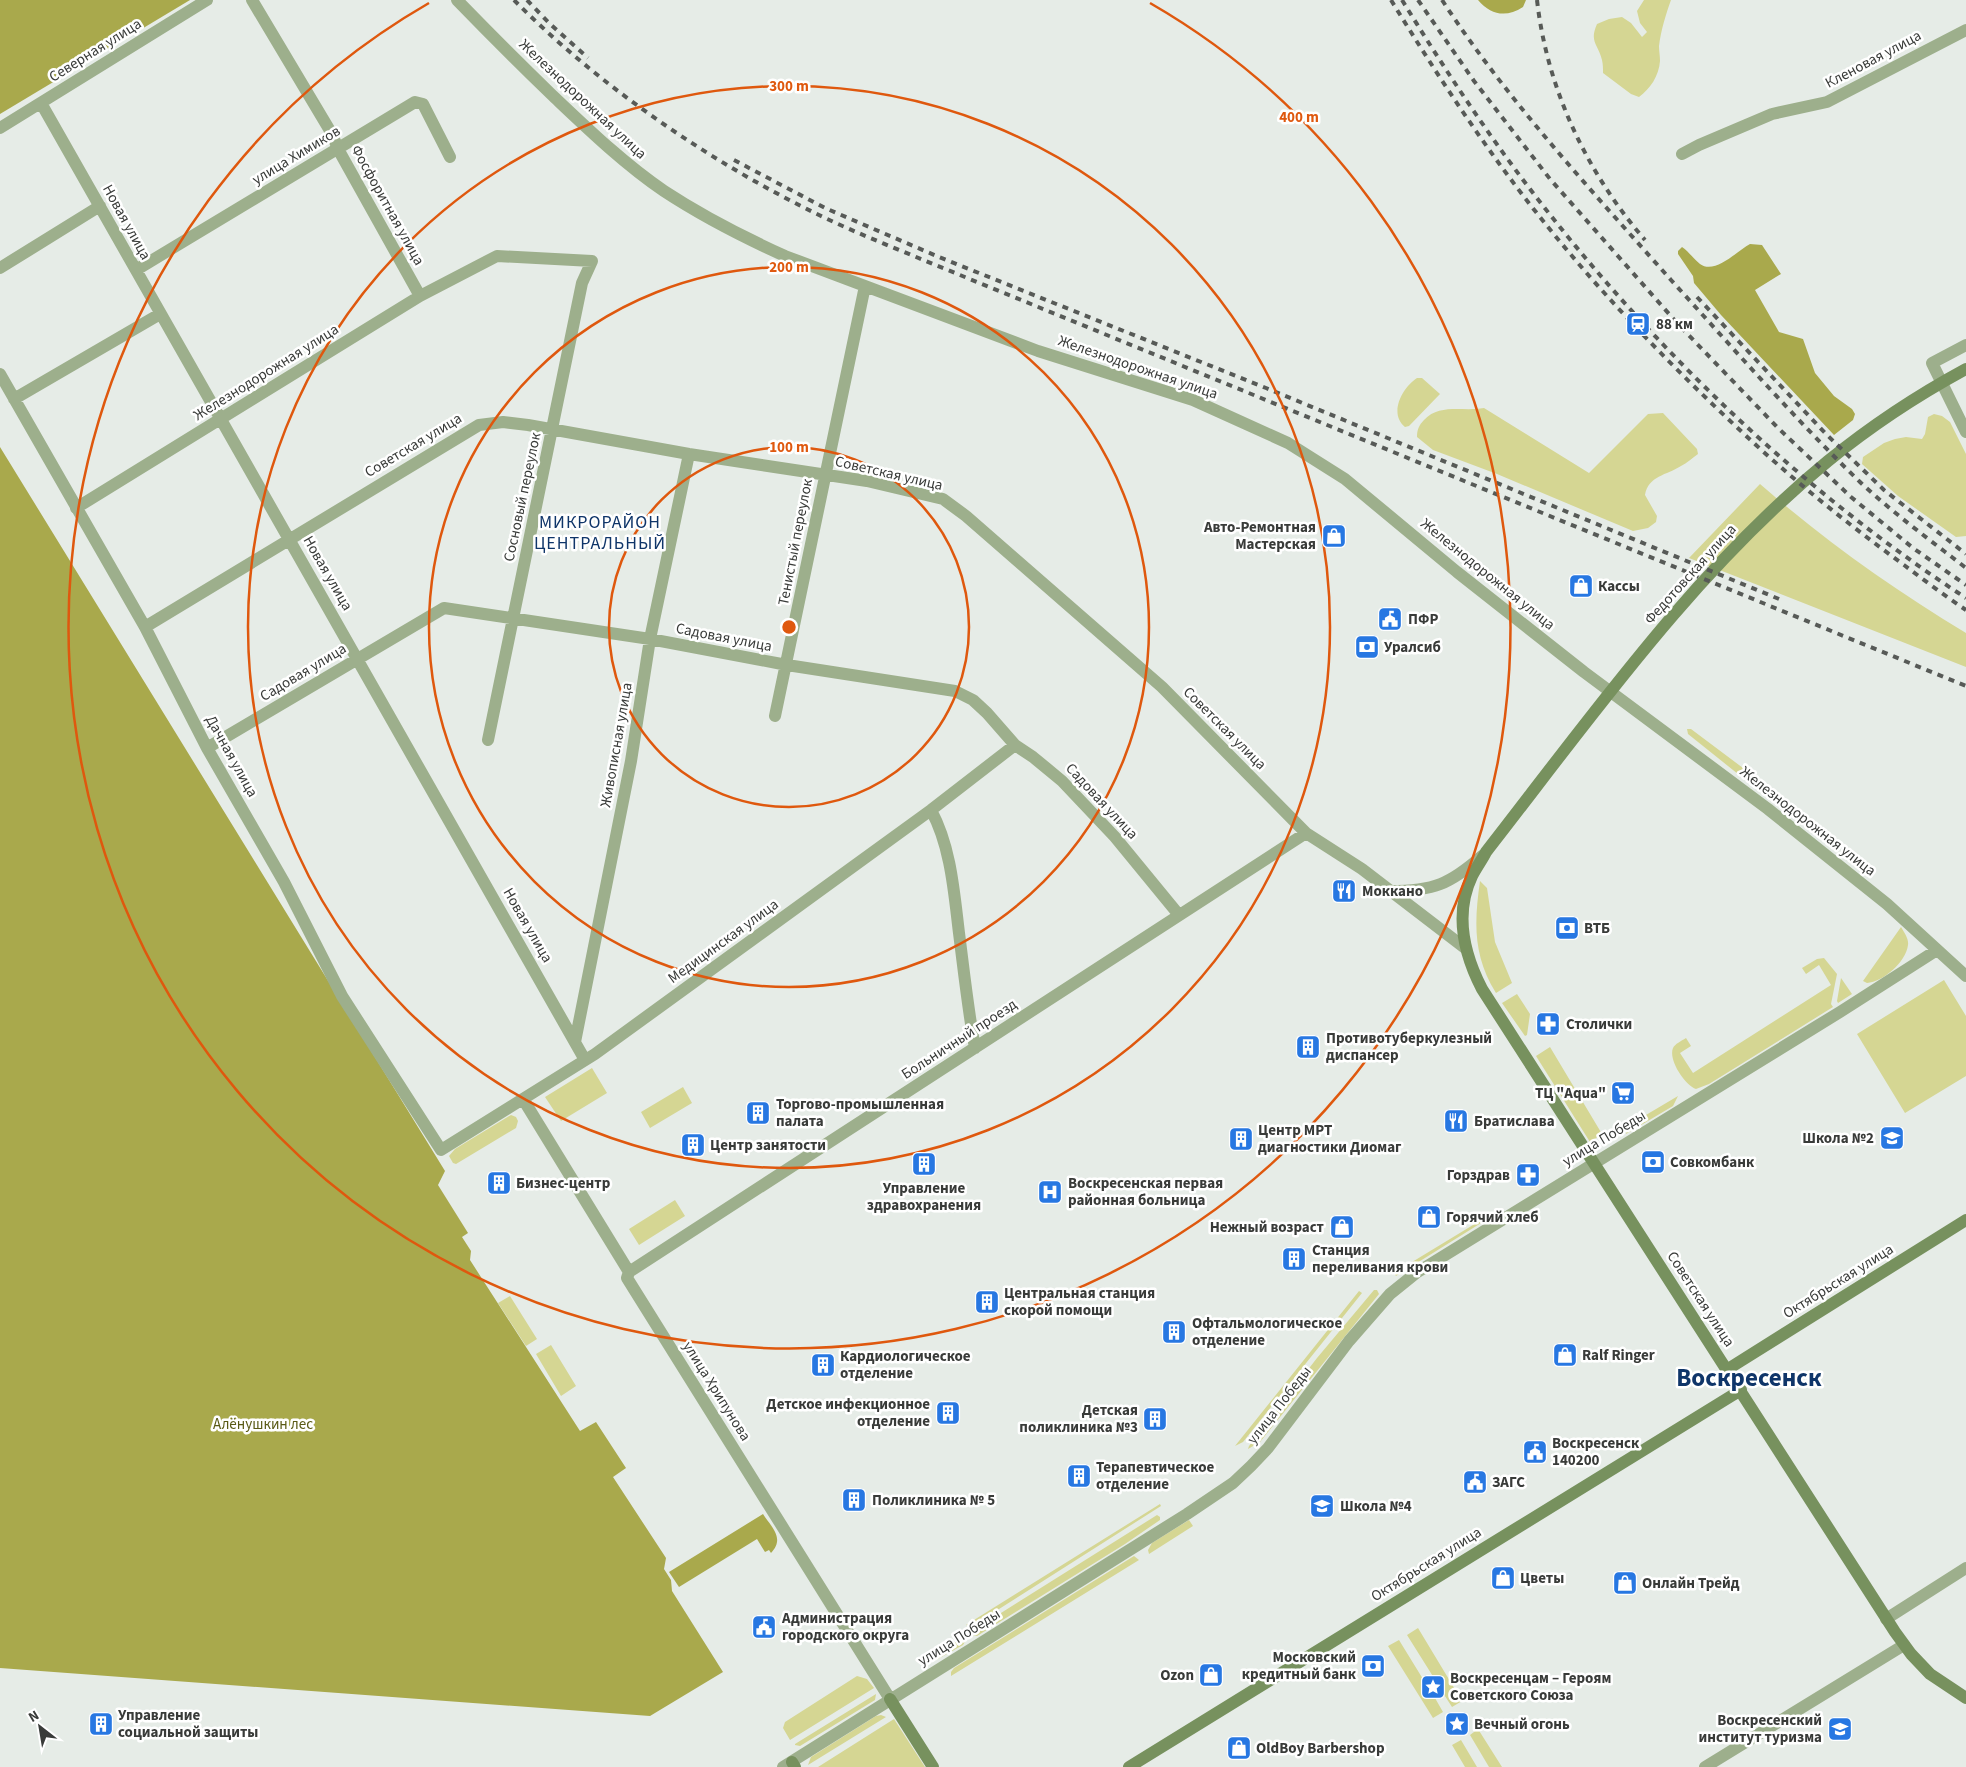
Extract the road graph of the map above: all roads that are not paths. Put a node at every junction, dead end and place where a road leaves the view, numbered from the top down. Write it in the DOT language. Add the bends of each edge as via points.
graph roads {
  1 [pos="207,0"];
  2 [pos="252,0"];
  3 [pos="457,0"];
  4 [pos="1966,30"];
  5 [pos="41,103"];
  6 [pos="0,128"];
  7 [pos="338,149"];
  8 [pos="1682,154"];
  9 [pos="450,157"];
  10 [pos="100,206"];
  11 [pos="592,261"];
  12 [pos="0,268"];
  13 [pos="136,270"];
  14 [pos="865,286"];
  15 [pos="420,296"];
  16 [pos="160,314"];
  17 [pos="1966,345"];
  18 [pos="1966,369"];
  19 [pos="0,374"];
  20 [pos="14,399"];
  21 [pos="221,418"];
  22 [pos="553,431"];
  23 [pos="1966,432"];
  24 [pos="689,454"];
  25 [pos="825,475"];
  26 [pos="76,508"];
  27 [pos="290,539"];
  28 [pos="513,617"];
  29 [pos="145,627"];
  30 [pos="650,639"];
  31 [pos="358,658"];
  32 [pos="787,665"];
  33 [pos="775,716"];
  34 [pos="488,740"];
  35 [pos="1015,746"];
  36 [pos="207,748"];
  37 [pos="931,810"];
  38 [pos="1306,832"];
  39 [pos="1486,852"];
  40 [pos="1390,891"];
  41 [pos="1179,916"];
  42 [pos="1465,948"];
  43 [pos="1937,950"];
  44 [pos="1966,976"];
  45 [pos="575,1042"];
  46 [pos="975,1048"];
  47 [pos="585,1060"];
  48 [pos="522,1099"];
  49 [pos="441,1150"];
  50 [pos="1593,1163"];
  51 [pos="1966,1220"];
  52 [pos="629,1272"];
  53 [pos="1728,1369"];
  54 [pos="1741,1390"];
  55 [pos="1966,1568"];
  56 [pos="1886,1619"];
  57 [pos="1904,1645"];
  58 [pos="1966,1698"];
  59 [pos="890,1699"];
  60 [pos="790,1765"];
  61 [pos="933,1767"];
  62 [pos="1129,1767"];
  63 [pos="1705,1767"];
  1 -- 5 [label="street, Северная улица"];
  2 -- 7 [label="street, Фосфоритная улица"];
  3 -- 14 [label="street, Железнодорожная улица" via="596,136 664,190 754,242"];
  4 -- 8 [label="street, Кленовая улица" via="1828,102 1772,114"];
  5 -- 6 [label="street, Северная улица"];
  5 -- 10 [label="street, Новая улица"];
  7 -- 9 [label="street, улица Химиков" via="415,102 423,104"];
  7 -- 13 [label="street, улица Химиков"];
  7 -- 15 [label="street, Фосфоритная улица"];
  10 -- 12 [label="street"];
  10 -- 13 [label="street, Новая улица"];
  11 -- 15 [label="street, Железнодорожная улица" via="497,256"];
  11 -- 22 [label="street, Сосновый переулок" via="582,283"];
  13 -- 16 [label="street, Новая улица"];
  14 -- 25 [label="street, Тенистый переулок"];
  14 -- 43 [label="street, Железнодорожная улица" via="1038,351 1193,400 1288,443 1345,479 1464,578 1888,904"];
  15 -- 21 [label="street, Железнодорожная улица"];
  16 -- 20 [label="street"];
  16 -- 21 [label="street, Новая улица"];
  17 -- 23 [label="street" via="1932,363"];
  18 -- 39 [label="main road, Федотовская улица" via="1897,410 1853,441 1758,525 1656,635"];
  19 -- 20 [label="street, Дачная улица"];
  20 -- 26 [label="street, Дачная улица"];
  21 -- 26 [label="street, Железнодорожная улица"];
  21 -- 27 [label="street, Новая улица"];
  22 -- 24 [label="street, Советская улица"];
  22 -- 27 [label="street, Советская улица" via="503,422 479,425"];
  22 -- 28 [label="street, Сосновый переулок"];
  24 -- 25 [label="street, Советская улица"];
  24 -- 30 [label="street, Живописная улица"];
  25 -- 32 [label="street, Тенистый переулок"];
  25 -- 38 [label="street, Советская улица" via="943,499 966,516 1162,687"];
  26 -- 29 [label="street, Дачная улица"];
  27 -- 29 [label="street, Советская улица"];
  27 -- 31 [label="street, Новая улица"];
  28 -- 30 [label="street, Садовая улица"];
  28 -- 31 [label="street, Садовая улица" via="444,608"];
  28 -- 34 [label="street, Сосновый переулок"];
  29 -- 36 [label="street, Дачная улица"];
  30 -- 32 [label="street, Садовая улица"];
  30 -- 45 [label="street, Живописная улица" via="631,761"];
  31 -- 36 [label="street, Садовая улица"];
  31 -- 45 [label="street, Новая улица"];
  32 -- 33 [label="street, Тенистый переулок"];
  32 -- 35 [label="street, Садовая улица" via="955,691 973,700"];
  35 -- 37 [label="street, Медицинская улица"];
  35 -- 41 [label="street, Садовая улица" via="1033,757 1068,788 1115,836"];
  36 -- 49 [label="street, Дачная улица" via="284,882 342,996"];
  37 -- 46 [label="street" via="946,852 954,889"];
  37 -- 47 [label="street, Медицинская улица"];
  38 -- 40 [label="street, Советская улица"];
  38 -- 41 [label="street, Больничный проезд"];
  39 -- 40 [label="street" via="1440,885"];
  39 -- 42 [label="main road, Советская улица" via="1467,891 1462,920"];
  40 -- 42 [label="street, Советская улица"];
  41 -- 46 [label="street, Больничный проезд"];
  42 -- 50 [label="main road, Советская улица" via="1482,989"];
  43 -- 44 [label="street, Железнодорожная улица"];
  43 -- 50 [label="street, улица Победы"];
  45 -- 47 [label="street, Новая улица"];
  46 -- 52 [label="street, Больничный проезд"];
  47 -- 48 [label="street, Медицинская улица"];
  48 -- 49 [label="street, Медицинская улица"];
  48 -- 52 [label="street, улица Хрипунова"];
  50 -- 53 [label="main road, Советская улица"];
  50 -- 59 [label="street, улица Победы" via="1416,1273 1390,1294 1349,1341 1268,1448 1233,1483"];
  51 -- 53 [label="main road, Октябрьская улица"];
  52 -- 59 [label="street, улица Хрипунова" via="628,1278"];
  53 -- 54 [label="main road, Советская улица"];
  54 -- 56 [label="main road, Советская улица"];
  54 -- 62 [label="main road, Октябрьская улица"];
  55 -- 56 [label="street"];
  56 -- 57 [label="main road, Советская улица"];
  57 -- 58 [label="main road, Советская улица" via="1930,1674"];
  57 -- 63 [label="street"];
  59 -- 60 [label="street, улица Победы"];
  59 -- 61 [label="main road"];
}
